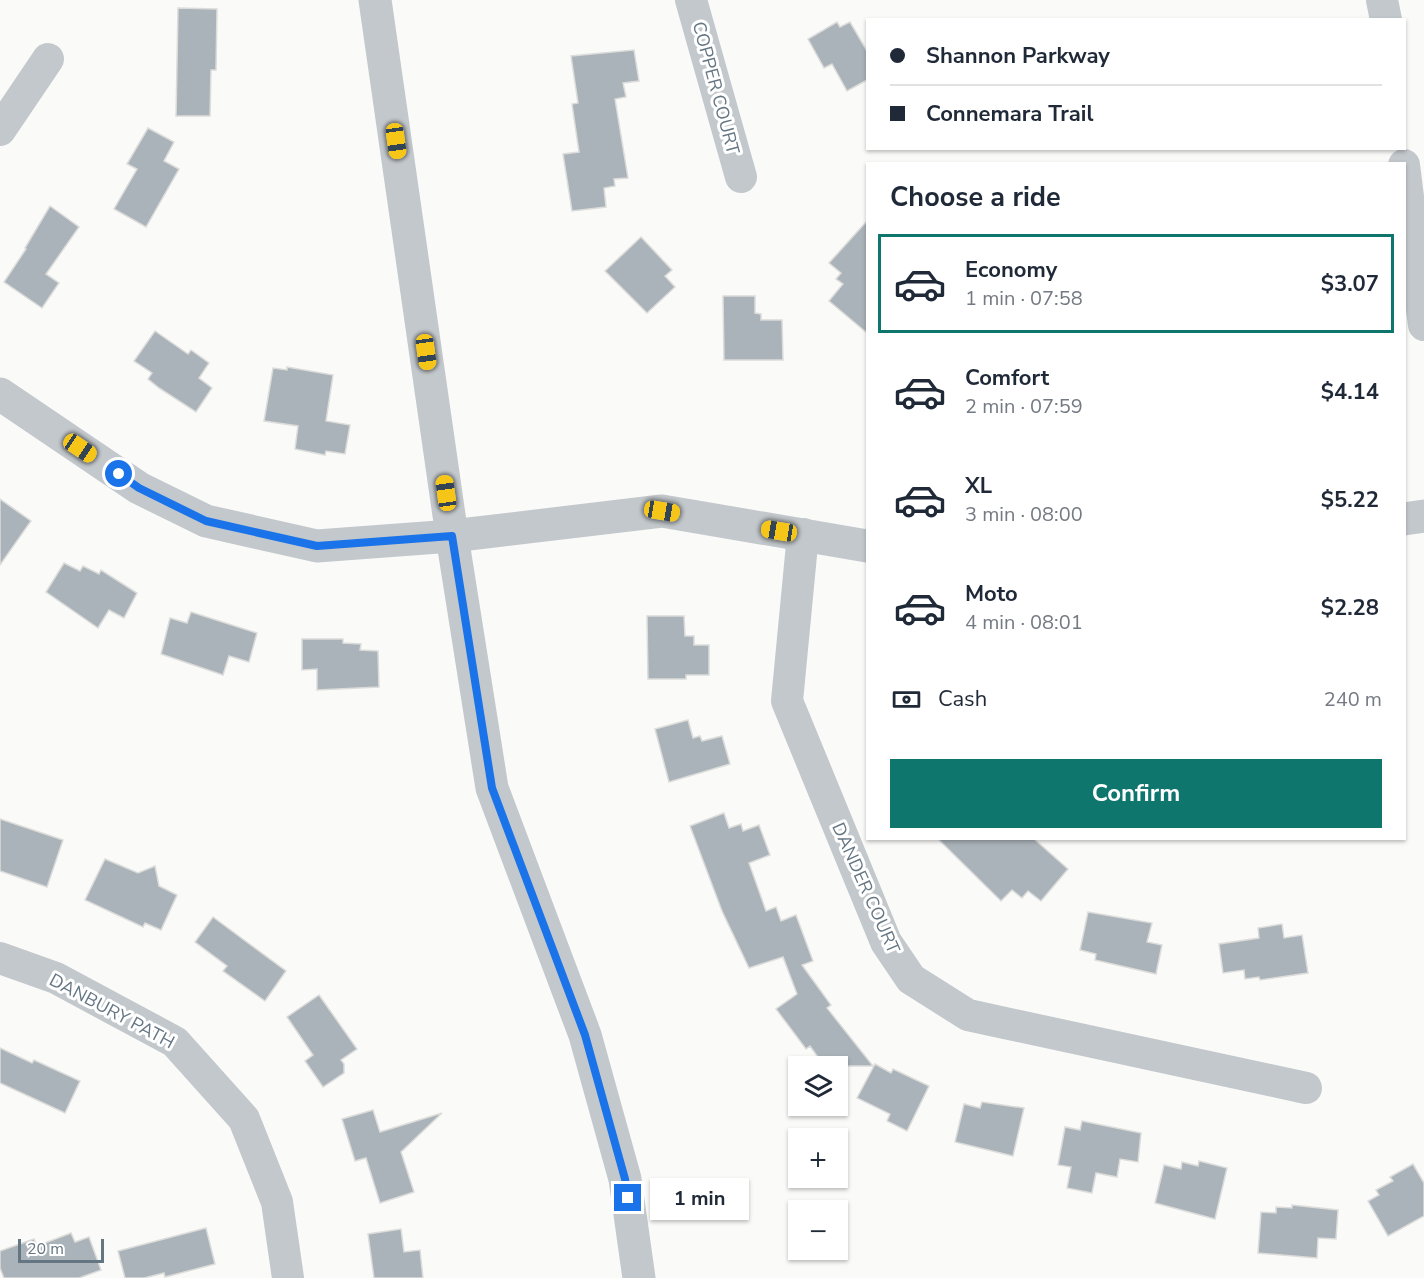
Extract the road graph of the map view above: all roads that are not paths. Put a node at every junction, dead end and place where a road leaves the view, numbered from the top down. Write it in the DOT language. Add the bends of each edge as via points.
graph roads {
  1 [pos="375,0"];
  2 [pos="691,0"];
  3 [pos="1382,0"];
  4 [pos="1386,18"];
  5 [pos="48,59"];
  6 [pos="0,130"];
  7 [pos="741,177"];
  8 [pos="1406,180"];
  9 [pos="1424,325"];
  10 [pos="0,394"];
  11 [pos="1424,516"];
  12 [pos="1406,519"];
  13 [pos="802,534"];
  14 [pos="452,536"];
  15 [pos="866,546"];
  16 [pos="0,958"];
  17 [pos="1306,1088"];
  18 [pos="288,1278"];
  19 [pos="639,1278"];
  1 -- 14 [label="street"];
  2 -- 7 [label="street, COPPER COURT"];
  3 -- 4 [label="street"];
  5 -- 6 [label="street"];
  8 -- 9 [label="street"];
  10 -- 14 [label="street" via="139,488 206,521 317,546"];
  11 -- 12 [label="street"];
  13 -- 14 [label="street" via="662,511"];
  13 -- 15 [label="street"];
  13 -- 17 [label="street, DANDER COURT" via="787,701 886,942 911,979 968,1015"];
  14 -- 19 [label="street" via="492,788 585,1035 625,1179"];
  16 -- 18 [label="street, DANBURY PATH" via="56,978 175,1042 244,1119 277,1202"];
}
